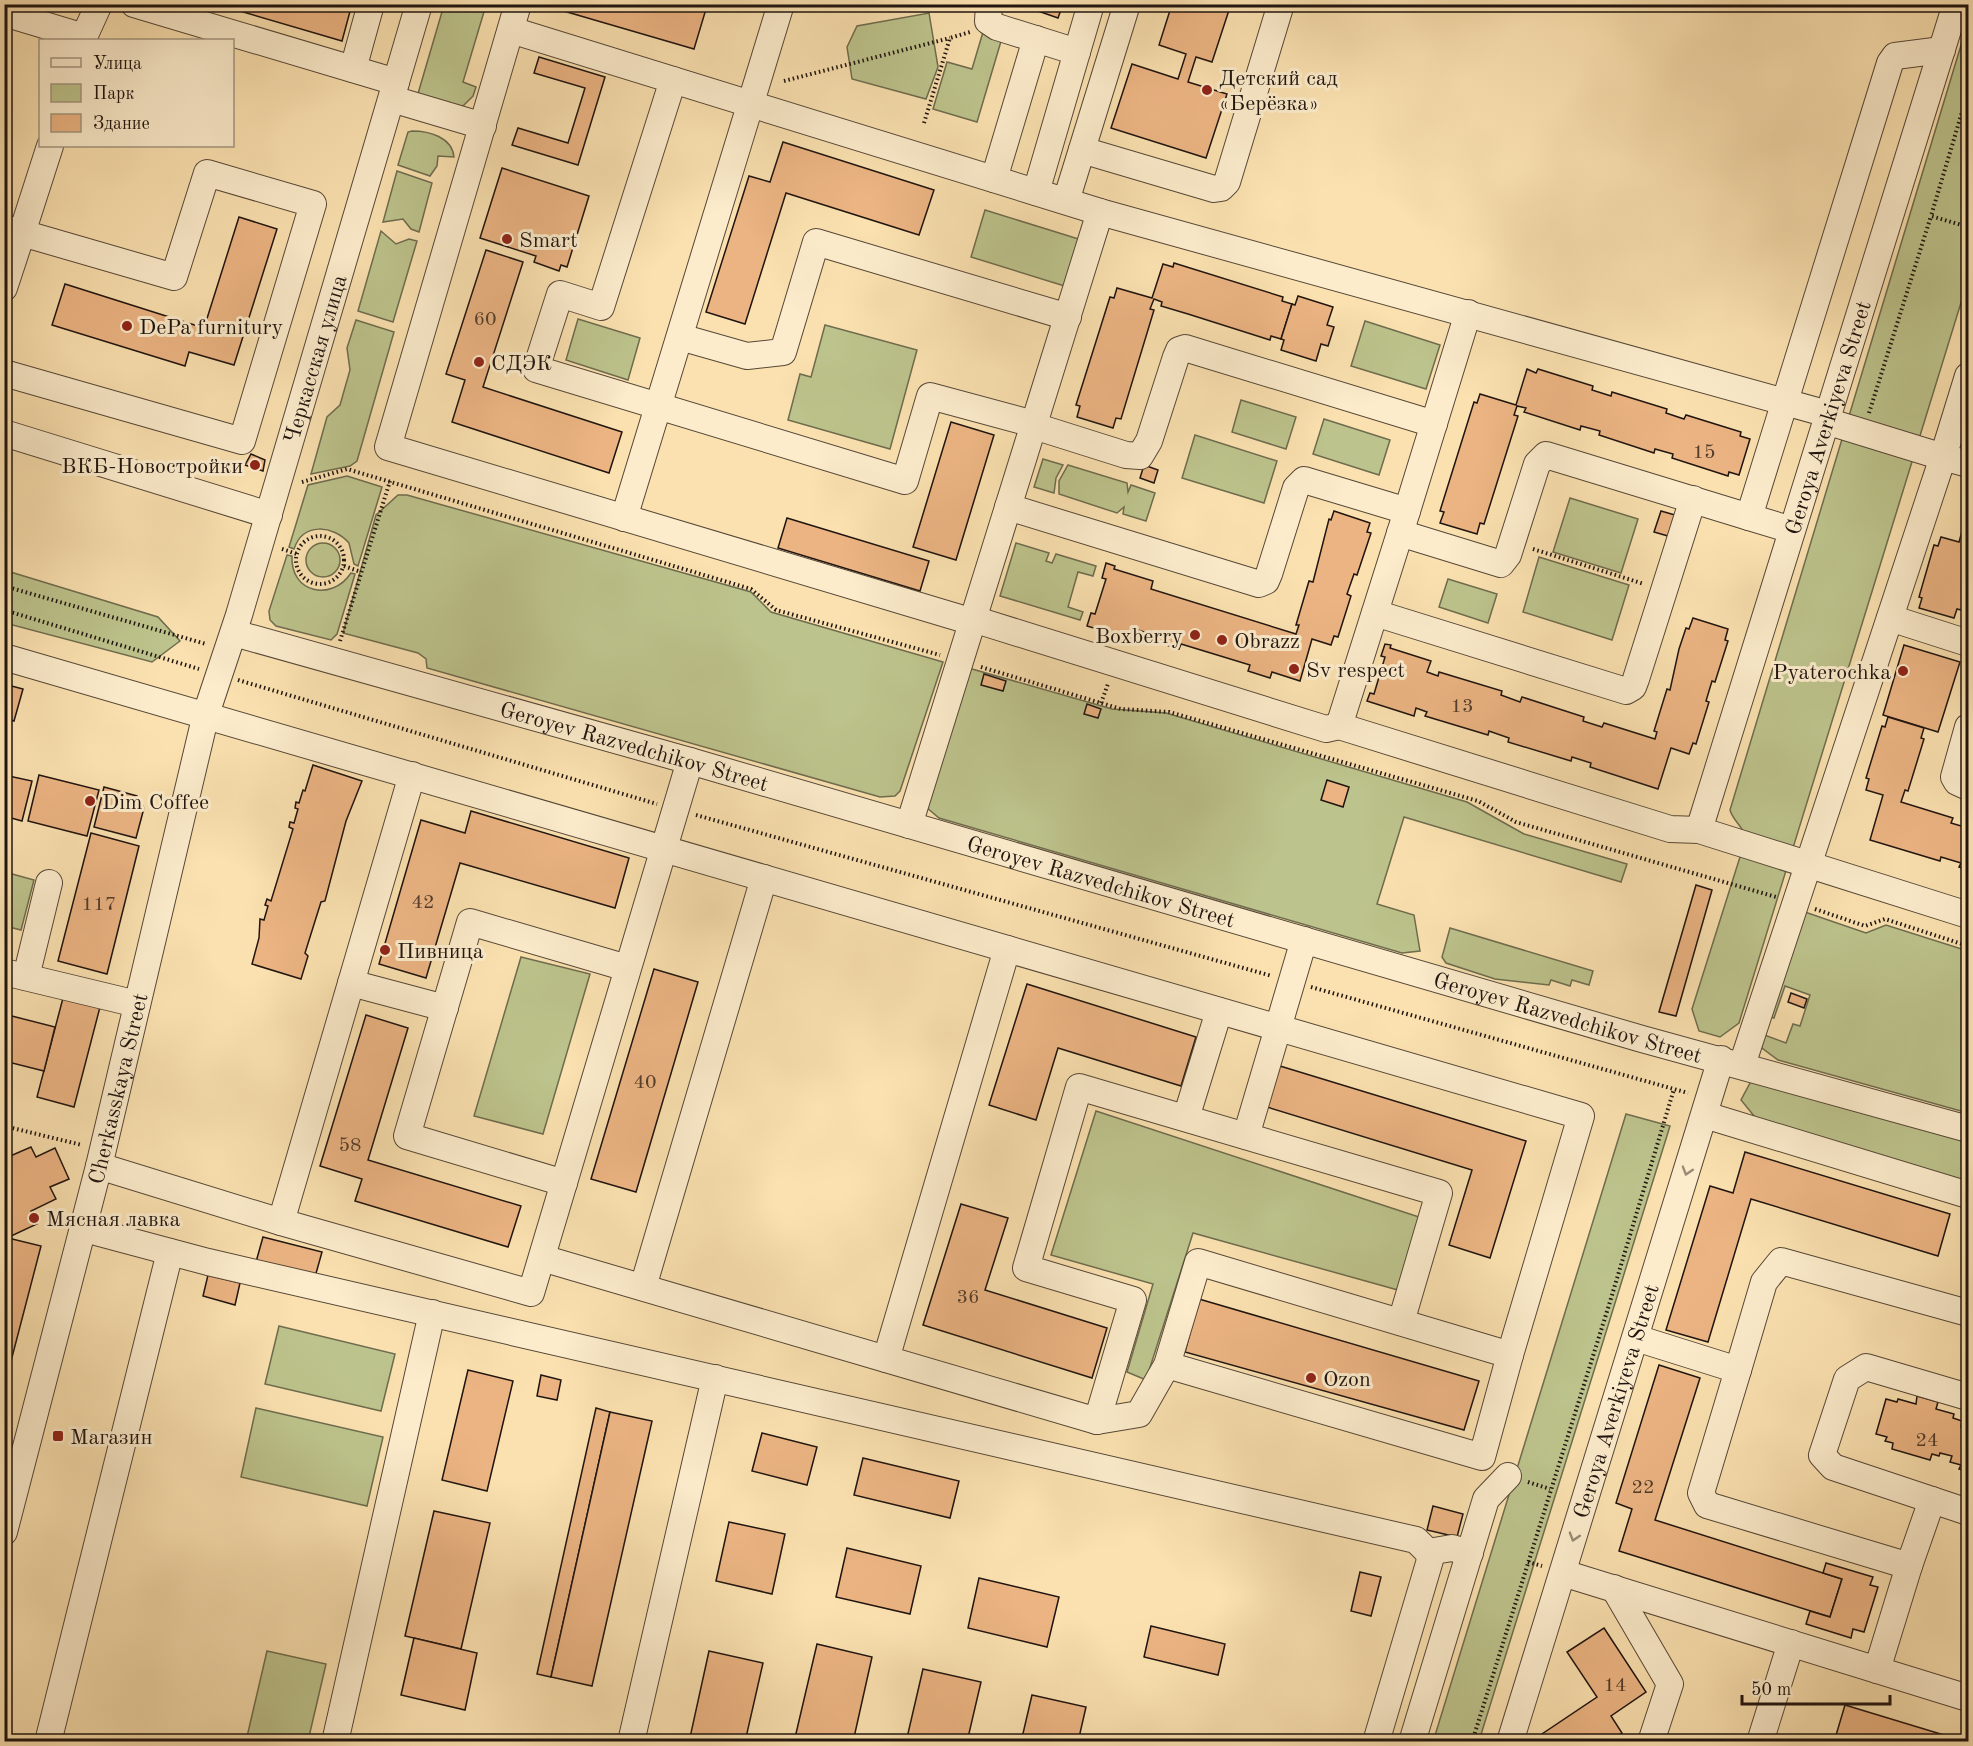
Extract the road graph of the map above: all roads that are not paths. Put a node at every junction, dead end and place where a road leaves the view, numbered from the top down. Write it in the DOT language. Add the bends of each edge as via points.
graph roads {
  1 [pos="99,4"];
  2 [pos="134,4"];
  3 [pos="371,4"];
  4 [pos="419,4"];
  5 [pos="518,4"];
  6 [pos="781,4"];
  7 [pos="1091,4"];
  8 [pos="1127,4"];
  9 [pos="1281,4"];
  10 [pos="1960,11"];
  11 [pos="4,14"];
  12 [pos="981,14"];
  13 [pos="511,30"];
  14 [pos="84,39"];
  15 [pos="1036,39"];
  16 [pos="1942,50"];
  17 [pos="1077,52"];
  18 [pos="352,69"];
  19 [pos="673,80"];
  20 [pos="394,91"];
  21 [pos="751,104"];
  22 [pos="483,126"];
  23 [pos="50,147"];
  24 [pos="1082,150"];
  25 [pos="994,179"];
  26 [pos="1036,192"];
  27 [pos="1066,201"];
  28 [pos="1100,212"];
  29 [pos="13,230"];
  30 [pos="4,288"];
  31 [pos="1468,313"];
  32 [pos="1068,317"];
  33 [pos="680,337"];
  34 [pos="4,373"];
  35 [pos="1968,376"];
  36 [pos="1785,401"];
  37 [pos="658,407"];
  38 [pos="1963,410"];
  39 [pos="1827,417"];
  40 [pos="1434,424"];
  41 [pos="1034,425"];
  42 [pos="4,433"];
  43 [pos="1943,457"];
  44 [pos="1968,465"];
  45 [pos="1693,499"];
  46 [pos="1008,507"];
  47 [pos="269,515"];
  48 [pos="1749,517"];
  49 [pos="624,518"];
  50 [pos="1403,522"];
  51 [pos="1792,531"];
  52 [pos="1375,613"];
  53 [pos="1890,618"];
  54 [pos="973,621"];
  55 [pos="234,633"];
  56 [pos="1968,642"];
  57 [pos="4,657"];
  58 [pos="206,714"];
  59 [pos="1339,726"];
  60 [pos="1968,727"];
  61 [pos="690,761"];
  62 [pos="412,775"];
  63 [pos="1968,787"];
  64 [pos="909,825"];
  65 [pos="1699,830"];
  66 [pos="662,848"];
  67 [pos="1808,864"];
  68 [pos="764,878"];
  69 [pos="50,884"];
  70 [pos="1968,915"];
  71 [pos="1304,940"];
  72 [pos="1007,949"];
  73 [pos="627,968"];
  74 [pos="13,977"];
  75 [pos="351,983"];
  76 [pos="137,1004"];
  77 [pos="444,1008"];
  78 [pos="1219,1011"];
  79 [pos="1279,1029"];
  80 [pos="1732,1062"];
  81 [pos="1707,1107"];
  82 [pos="1186,1118"];
  83 [pos="1968,1130"];
  84 [pos="1246,1136"];
  85 [pos="93,1156"];
  86 [pos="564,1183"];
  87 [pos="1968,1195"];
  88 [pos="281,1222"];
  89 [pos="92,1231"];
  90 [pos="170,1252"];
  91 [pos="542,1258"];
  92 [pos="643,1287"];
  93 [pos="432,1313"];
  94 [pos="1968,1313"];
  95 [pos="1401,1322"];
  96 [pos="1636,1338"];
  97 [pos="1510,1355"];
  98 [pos="886,1359"];
  99 [pos="1167,1365"];
  100 [pos="1738,1370"];
  101 [pos="715,1378"];
  102 [pos="1968,1397"];
  103 [pos="1097,1421"];
  104 [pos="1509,1476"];
  105 [pos="1932,1500"];
  106 [pos="1968,1512"];
  107 [pos="4,1532"];
  108 [pos="1428,1552"];
  109 [pos="1470,1553"];
  110 [pos="1909,1566"];
  111 [pos="1563,1573"];
  112 [pos="1614,1588"];
  113 [pos="1791,1643"];
  114 [pos="1877,1670"];
  115 [pos="1968,1698"];
  116 [pos="48,1742"];
  117 [pos="335,1742"];
  118 [pos="632,1742"];
  119 [pos="1376,1742"];
  120 [pos="1412,1742"];
  121 [pos="1510,1742"];
  122 [pos="1651,1742"];
  123 [pos="1760,1742"];
  1 -- 14 [label="street"];
  2 -- 18 [label="street"];
  3 -- 18 [label="street"];
  4 -- 20 [label="street, Черкасская улица"];
  5 -- 13 [label="street"];
  6 -- 21 [label="street"];
  7 -- 17 [label="street"];
  8 -- 24 [label="street"];
  9 -- 24 [label="street" via="1227,182 1221,188"];
  10 -- 16 [label="street, Geroya Averkiyeva Street"];
  11 -- 14 [label="street"];
  12 -- 15 [label="street" via="997,27"];
  13 -- 19 [label="street"];
  13 -- 22 [label="street"];
  15 -- 17 [label="street"];
  15 -- 25 [label="street"];
  16 -- 36 [label="street" via="1903,53 1890,63"];
  16 -- 39 [label="street, Geroya Averkiyeva Street"];
  17 -- 26 [label="street"];
  18 -- 20 [label="street"];
  19 -- 21 [label="street"];
  19 -- 37 [label="street" via="601,307 560,294 536,369"];
  20 -- 22 [label="street"];
  20 -- 47 [label="street, Черкасская улица"];
  21 -- 25 [label="street"];
  21 -- 33 [label="street"];
  22 -- 49 [label="street" via="388,447"];
  23 -- 29 [label="street"];
  24 -- 27 [label="street"];
  25 -- 26 [label="street"];
  26 -- 27 [label="street"];
  27 -- 28 [label="street"];
  28 -- 31 [label="street"];
  28 -- 32 [label="street"];
  29 -- 30 [label="street"];
  29 -- 34 [label="street" via="174,277 207,173 313,204 242,441"];
  31 -- 36 [label="street"];
  31 -- 40 [label="street"];
  32 -- 33 [label="street" via="816,242 783,352 747,356"];
  32 -- 41 [label="street"];
  33 -- 37 [label="street"];
  35 -- 38 [label="street, Geroya Averkiyeva Street"];
  36 -- 39 [label="street"];
  36 -- 48 [label="street"];
  37 -- 41 [label="street" via="904,481 930,396"];
  37 -- 49 [label="street"];
  38 -- 43 [label="street, Geroya Averkiyeva Street"];
  39 -- 43 [label="street"];
  39 -- 51 [label="street, Geroya Averkiyeva Street"];
  40 -- 41 [label="street" via="1185,348 1176,357 1149,441 1140,456"];
  40 -- 50 [label="street"];
  41 -- 46 [label="street"];
  42 -- 47 [label="street"];
  43 -- 44 [label="street"];
  43 -- 53 [label="street, Geroya Averkiyeva Street"];
  45 -- 48 [label="street"];
  45 -- 50 [label="street" via="1546,455 1537,464 1506,560 1501,564"];
  45 -- 52 [label="street" via="1636,679 1626,691"];
  46 -- 50 [label="street" via="1260,584 1269,574 1296,488 1304,480"];
  46 -- 54 [label="street"];
  47 -- 55 [label="street, Черкасская улица"];
  48 -- 51 [label="street"];
  49 -- 54 [label="street"];
  50 -- 52 [label="street"];
  51 -- 65 [label="street, Geroya Averkiyeva Street"];
  52 -- 59 [label="street"];
  53 -- 56 [label="street"];
  53 -- 67 [label="street, Geroya Averkiyeva Street"];
  54 -- 59 [label="street" via="1326,729"];
  54 -- 64 [label="street"];
  55 -- 58 [label="street, Черкасская улица"];
  55 -- 61 [label="street, Geroyev Razvedchikov Street"];
  57 -- 58 [label="street"];
  58 -- 62 [label="street"];
  58 -- 76 [label="street, Cherkasskaya Street"];
  59 -- 65 [label="street" via="1670,830"];
  60 -- 63 [label="street" via="1954,777 1957,783"];
  61 -- 64 [label="street, Geroyev Razvedchikov Street"];
  61 -- 66 [label="street"];
  62 -- 66 [label="street"];
  62 -- 75 [label="street"];
  64 -- 71 [label="street, Geroyev Razvedchikov Street"];
  65 -- 67 [label="street"];
  66 -- 68 [label="street"];
  66 -- 73 [label="street"];
  67 -- 70 [label="street"];
  67 -- 80 [label="street, Geroya Averkiyeva Street"];
  68 -- 72 [label="street"];
  68 -- 92 [label="street"];
  69 -- 74 [label="street"];
  71 -- 79 [label="street"];
  71 -- 80 [label="street, Geroyev Razvedchikov Street"];
  72 -- 78 [label="street"];
  72 -- 98 [label="street"];
  73 -- 77 [label="street" via="470,922"];
  73 -- 86 [label="street"];
  74 -- 76 [label="street"];
  75 -- 77 [label="street"];
  75 -- 88 [label="street"];
  76 -- 85 [label="street, Cherkasskaya Street"];
  77 -- 86 [label="street" via="407,1136"];
  78 -- 79 [label="street"];
  78 -- 82 [label="street"];
  79 -- 84 [label="street"];
  79 -- 97 [label="street" via="1581,1116"];
  80 -- 81 [label="street, Geroya Averkiyeva Street"];
  80 -- 83 [label="street, Geroyev Razvedchikov Street"];
  81 -- 87 [label="street"];
  81 -- 96 [label="street, Geroya Averkiyeva Street, one-way"];
  82 -- 84 [label="street"];
  82 -- 103 [label="street" via="1079,1087 1026,1268 1133,1300"];
  84 -- 95 [label="street" via="1439,1193"];
  85 -- 88 [label="street"];
  85 -- 107 [label="street, Cherkasskaya Street"];
  86 -- 91 [label="street"];
  88 -- 91 [label="street" via="531,1293"];
  89 -- 90 [label="street"];
  90 -- 93 [label="street"];
  90 -- 116 [label="street"];
  91 -- 92 [label="street"];
  92 -- 98 [label="street"];
  93 -- 101 [label="street"];
  93 -- 117 [label="street"];
  94 -- 100 [label="street" via="1781,1261 1764,1282"];
  95 -- 97 [label="street"];
  95 -- 99 [label="street" via="1198,1262"];
  96 -- 100 [label="street"];
  96 -- 111 [label="street, Geroya Averkiyeva Street, one-way"];
  97 -- 99 [label="street" via="1482,1457"];
  98 -- 103 [label="street"];
  99 -- 103 [label="street" via="1139,1414"];
  100 -- 110 [label="street" via="1701,1493 1707,1505"];
  101 -- 108 [label="street" via="1416,1540"];
  101 -- 118 [label="street"];
  102 -- 105 [label="street" via="1866,1367 1847,1379 1822,1455 1833,1467"];
  104 -- 109 [label="street" via="1486,1499"];
  105 -- 106 [label="street"];
  105 -- 110 [label="street"];
  108 -- 109 [label="street" via="1452,1548"];
  108 -- 119 [label="street" via="1430,1560"];
  109 -- 120 [label="street"];
  110 -- 114 [label="street"];
  111 -- 112 [label="street"];
  111 -- 121 [label="street, Geroya Averkiyeva Street"];
  112 -- 113 [label="street"];
  112 -- 122 [label="street" via="1670,1684"];
  113 -- 114 [label="street"];
  113 -- 123 [label="street"];
  114 -- 115 [label="street"];
}
